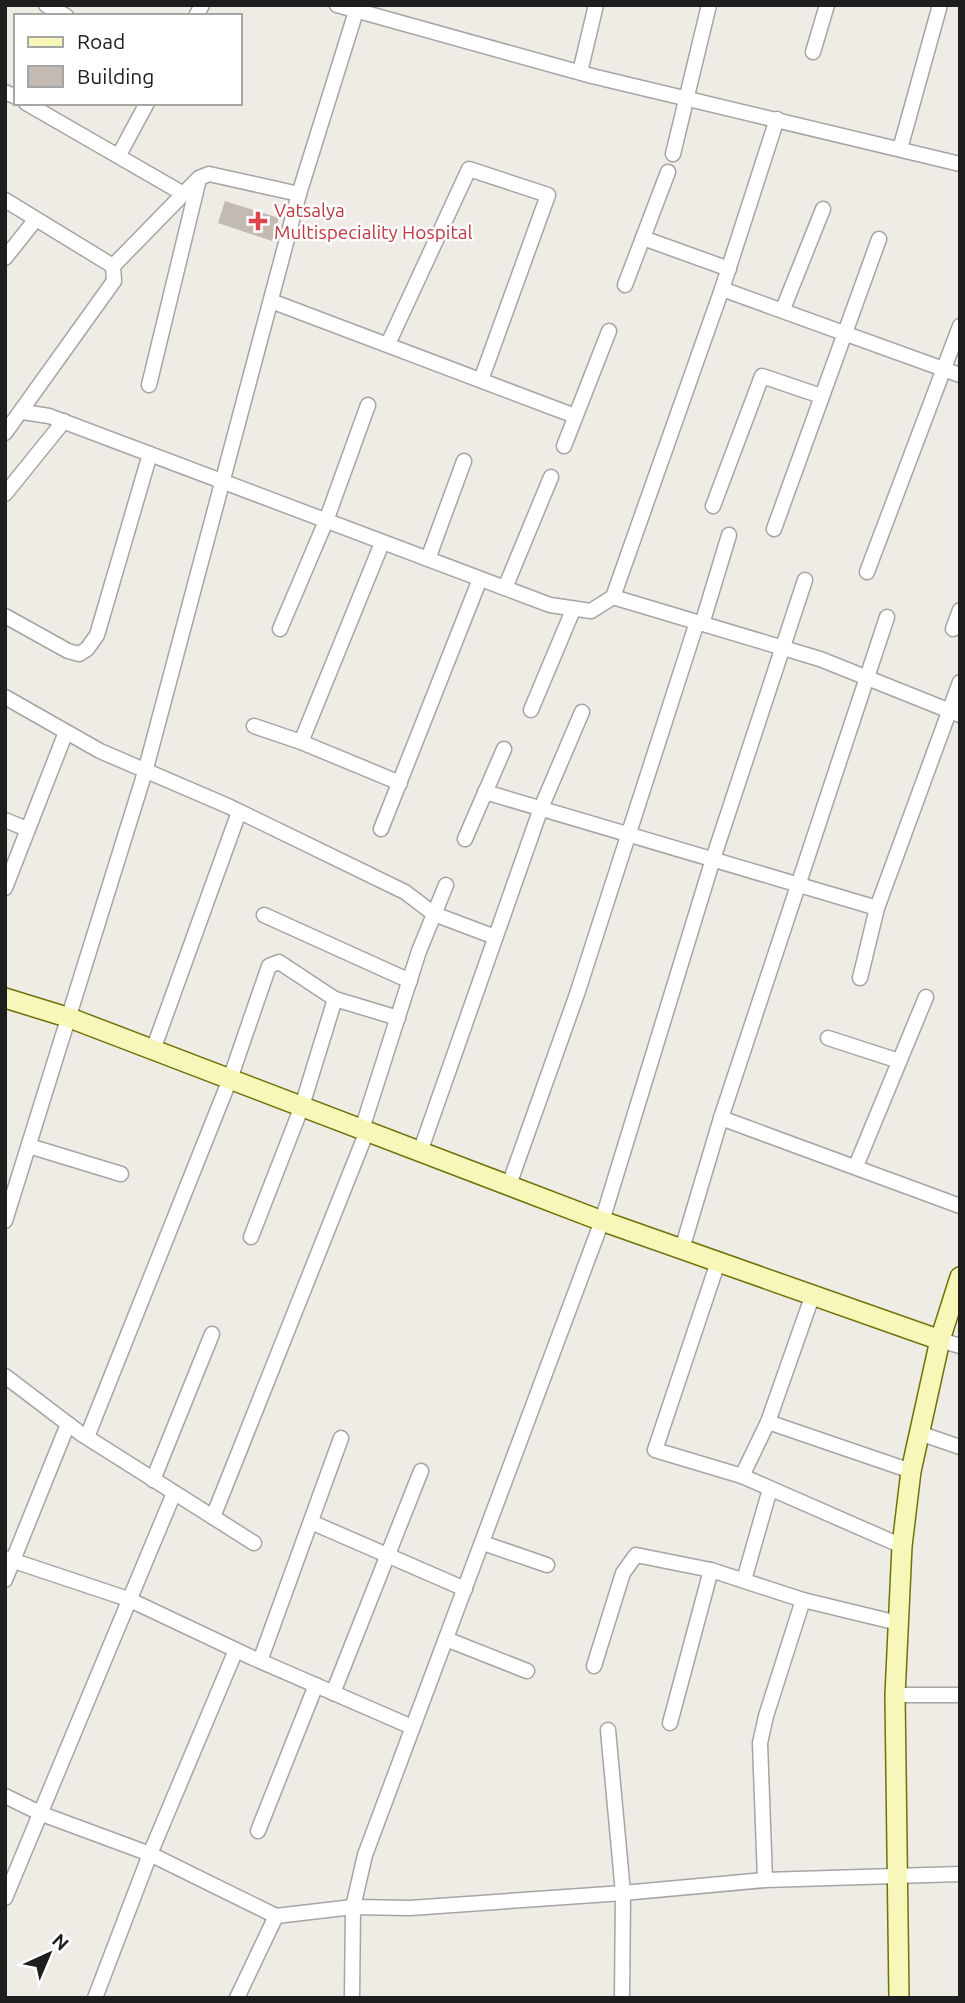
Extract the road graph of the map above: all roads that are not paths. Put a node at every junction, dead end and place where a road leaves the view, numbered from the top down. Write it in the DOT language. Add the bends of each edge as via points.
graph roads {
  1 [pos="46,5"];
  2 [pos="337,5"];
  3 [pos="596,5"];
  4 [pos="709,5"];
  5 [pos="827,5"];
  6 [pos="940,5"];
  7 [pos="357,8"];
  8 [pos="62,14"];
  9 [pos="813,52"];
  10 [pos="580,72"];
  11 [pos="685,98"];
  12 [pos="30,105"];
  13 [pos="146,105"];
  14 [pos="778,119"];
  15 [pos="900,149"];
  16 [pos="673,154"];
  17 [pos="119,155"];
  18 [pos="960,164"];
  19 [pos="668,172"];
  20 [pos="199,178"];
  21 [pos="182,193"];
  22 [pos="299,194"];
  23 [pos="5,200"];
  24 [pos="823,209"];
  25 [pos="36,219"];
  26 [pos="643,239"];
  27 [pos="879,239"];
  28 [pos="5,258"];
  29 [pos="113,266"];
  30 [pos="729,268"];
  31 [pos="625,285"];
  32 [pos="722,289"];
  33 [pos="271,301"];
  34 [pos="783,309"];
  35 [pos="960,326"];
  36 [pos="609,331"];
  37 [pos="845,331"];
  38 [pos="388,344"];
  39 [pos="943,369"];
  40 [pos="960,375"];
  41 [pos="481,380"];
  42 [pos="149,385"];
  43 [pos="821,396"];
  44 [pos="368,405"];
  45 [pos="23,412"];
  46 [pos="575,416"];
  47 [pos="64,421"];
  48 [pos="5,433"];
  49 [pos="564,446"];
  50 [pos="150,454"];
  51 [pos="464,461"];
  52 [pos="551,477"];
  53 [pos="223,482"];
  54 [pos="5,494"];
  55 [pos="713,506"];
  56 [pos="326,520"];
  57 [pos="774,529"];
  58 [pos="729,535"];
  59 [pos="382,543"];
  60 [pos="428,559"];
  61 [pos="867,572"];
  62 [pos="480,579"];
  63 [pos="805,580"];
  64 [pos="505,588"];
  65 [pos="613,597"];
  66 [pos="573,610"];
  67 [pos="960,610"];
  68 [pos="5,616"];
  69 [pos="887,617"];
  70 [pos="699,623"];
  71 [pos="279,629"];
  72 [pos="953,629"];
  73 [pos="784,648"];
  74 [pos="866,675"];
  75 [pos="960,682"];
  76 [pos="5,697"];
  77 [pos="531,710"];
  78 [pos="582,712"];
  79 [pos="955,713"];
  80 [pos="254,726"];
  81 [pos="66,732"];
  82 [pos="301,742"];
  83 [pos="504,749"];
  84 [pos="145,772"];
  85 [pos="400,782"];
  86 [pos="485,792"];
  87 [pos="541,808"];
  88 [pos="239,812"];
  89 [pos="5,820"];
  90 [pos="27,829"];
  91 [pos="382,829"];
  92 [pos="628,834"];
  93 [pos="465,839"];
  94 [pos="713,859"];
  95 [pos="446,885"];
  96 [pos="796,885"];
  97 [pos="5,888"];
  98 [pos="877,908"];
  99 [pos="434,914"];
  100 [pos="264,915"];
  101 [pos="495,937"];
  102 [pos="860,978"];
  103 [pos="410,981"];
  104 [pos="926,997"];
  105 [pos="5,998"];
  106 [pos="335,999"];
  107 [pos="70,1018"];
  108 [pos="398,1018"];
  109 [pos="828,1038"];
  110 [pos="153,1050"];
  111 [pos="899,1061"];
  112 [pos="230,1079"];
  113 [pos="302,1106"];
  114 [pos="721,1118"];
  115 [pos="364,1130"];
  116 [pos="29,1146"];
  117 [pos="420,1152"];
  118 [pos="856,1166"];
  119 [pos="121,1174"];
  120 [pos="509,1185"];
  121 [pos="960,1206"];
  122 [pos="603,1221"];
  123 [pos="5,1222"];
  124 [pos="251,1237"];
  125 [pos="682,1249"];
  126 [pos="718,1262"];
  127 [pos="960,1276"];
  128 [pos="812,1297"];
  129 [pos="212,1334"];
  130 [pos="940,1340"];
  131 [pos="960,1346"];
  132 [pos="5,1376"];
  133 [pos="768,1422"];
  134 [pos="68,1424"];
  135 [pos="919,1433"];
  136 [pos="87,1437"];
  137 [pos="341,1438"];
  138 [pos="960,1447"];
  139 [pos="421,1471"];
  140 [pos="911,1471"];
  141 [pos="742,1476"];
  142 [pos="153,1479"];
  143 [pos="769,1489"];
  144 [pos="174,1493"];
  145 [pos="213,1517"];
  146 [pos="311,1522"];
  147 [pos="254,1543"];
  148 [pos="483,1543"];
  149 [pos="902,1546"];
  150 [pos="387,1556"];
  151 [pos="9,1560"];
  152 [pos="547,1565"];
  153 [pos="711,1570"];
  154 [pos="5,1580"];
  155 [pos="744,1580"];
  156 [pos="465,1589"];
  157 [pos="128,1599"];
  158 [pos="803,1600"];
  159 [pos="898,1623"];
  160 [pos="446,1639"];
  161 [pos="236,1650"];
  162 [pos="260,1661"];
  163 [pos="594,1666"];
  164 [pos="527,1671"];
  165 [pos="316,1685"];
  166 [pos="333,1693"];
  167 [pos="895,1695"];
  168 [pos="960,1695"];
  169 [pos="670,1723"];
  170 [pos="412,1727"];
  171 [pos="608,1730"];
  172 [pos="5,1796"];
  173 [pos="42,1814"];
  174 [pos="258,1831"];
  175 [pos="150,1854"];
  176 [pos="897,1874"];
  177 [pos="960,1874"];
  178 [pos="765,1880"];
  179 [pos="623,1893"];
  180 [pos="5,1898"];
  181 [pos="353,1907"];
  182 [pos="276,1916"];
  183 [pos="95,1998"];
  184 [pos="237,1998"];
  185 [pos="352,1998"];
  186 [pos="622,1998"];
  187 [pos="899,1998"];
  1 -- 8 [label="street"];
  2 -- 7 [label="street"];
  3 -- 10 [label="street"];
  4 -- 11 [label="street"];
  5 -- 9 [label="street"];
  6 -- 15 [label="street"];
  7 -- 10 [label="street"];
  7 -- 22 [label="street"];
  10 -- 11 [label="street"];
  11 -- 14 [label="street"];
  11 -- 16 [label="street"];
  12 -- 17 [label="street"];
  13 -- 17 [label="street"];
  14 -- 15 [label="street"];
  14 -- 30 [label="street"];
  15 -- 18 [label="street"];
  17 -- 21 [label="street"];
  19 -- 26 [label="street"];
  20 -- 21 [label="street"];
  20 -- 22 [label="street" via="209,174"];
  20 -- 42 [label="street"];
  21 -- 29 [label="street"];
  22 -- 33 [label="street"];
  23 -- 25 [label="street"];
  24 -- 34 [label="street"];
  25 -- 28 [label="street"];
  25 -- 29 [label="street"];
  26 -- 30 [label="street"];
  26 -- 31 [label="street"];
  27 -- 37 [label="street"];
  29 -- 45 [label="street" via="114,281"];
  30 -- 32 [label="street"];
  32 -- 34 [label="street"];
  32 -- 65 [label="street"];
  33 -- 38 [label="street"];
  33 -- 53 [label="street"];
  34 -- 37 [label="street"];
  35 -- 39 [label="street"];
  36 -- 46 [label="street"];
  37 -- 39 [label="street"];
  37 -- 43 [label="street"];
  38 -- 41 [label="street"];
  38 -- 41 [label="street" via="468,169 548,195"];
  39 -- 40 [label="street"];
  39 -- 61 [label="street"];
  41 -- 46 [label="street"];
  43 -- 55 [label="street" via="762,376"];
  43 -- 57 [label="street"];
  44 -- 56 [label="street"];
  45 -- 47 [label="street"];
  45 -- 48 [label="street"];
  46 -- 49 [label="street"];
  47 -- 50 [label="street"];
  47 -- 54 [label="street"];
  50 -- 53 [label="street"];
  50 -- 68 [label="street" via="97,635 87,649 68,652"];
  51 -- 60 [label="street"];
  52 -- 64 [label="street"];
  53 -- 56 [label="street"];
  53 -- 84 [label="street"];
  56 -- 59 [label="street"];
  56 -- 71 [label="street"];
  58 -- 70 [label="street"];
  59 -- 60 [label="street"];
  59 -- 82 [label="street"];
  60 -- 62 [label="street"];
  62 -- 64 [label="street"];
  62 -- 85 [label="street"];
  63 -- 73 [label="street"];
  64 -- 66 [label="street"];
  65 -- 66 [label="street" via="591,611"];
  65 -- 70 [label="street"];
  66 -- 77 [label="street"];
  67 -- 72 [label="street"];
  69 -- 74 [label="street"];
  70 -- 73 [label="street"];
  70 -- 92 [label="street"];
  73 -- 74 [label="street"];
  73 -- 94 [label="street"];
  74 -- 79 [label="street"];
  74 -- 96 [label="street"];
  75 -- 79 [label="street"];
  76 -- 81 [label="street"];
  78 -- 87 [label="street"];
  79 -- 98 [label="street"];
  80 -- 82 [label="street"];
  81 -- 84 [label="street"];
  81 -- 90 [label="street"];
  82 -- 85 [label="street"];
  83 -- 86 [label="street"];
  84 -- 88 [label="street"];
  84 -- 107 [label="street"];
  85 -- 91 [label="street"];
  86 -- 87 [label="street"];
  86 -- 93 [label="street"];
  87 -- 92 [label="street"];
  87 -- 101 [label="street"];
  88 -- 99 [label="street" via="405,892"];
  88 -- 110 [label="street"];
  89 -- 90 [label="street"];
  90 -- 97 [label="street"];
  92 -- 94 [label="street"];
  92 -- 120 [label="street"];
  94 -- 96 [label="street"];
  94 -- 122 [label="street"];
  95 -- 99 [label="street"];
  96 -- 98 [label="street"];
  96 -- 114 [label="street"];
  98 -- 102 [label="street"];
  99 -- 101 [label="street"];
  99 -- 103 [label="street"];
  100 -- 103 [label="street"];
  101 -- 117 [label="street"];
  103 -- 108 [label="street"];
  104 -- 111 [label="street"];
  105 -- 107 [label="street"];
  106 -- 108 [label="street"];
  106 -- 112 [label="street" via="273,962"];
  106 -- 113 [label="street"];
  107 -- 110 [label="street"];
  107 -- 116 [label="street"];
  108 -- 115 [label="street"];
  109 -- 111 [label="street"];
  110 -- 112 [label="street"];
  111 -- 118 [label="street"];
  112 -- 113 [label="street"];
  112 -- 136 [label="street"];
  113 -- 115 [label="street"];
  113 -- 124 [label="street"];
  114 -- 118 [label="street"];
  114 -- 125 [label="street"];
  115 -- 117 [label="street"];
  115 -- 145 [label="street"];
  116 -- 119 [label="street"];
  116 -- 123 [label="street"];
  117 -- 120 [label="street"];
  118 -- 121 [label="street"];
  120 -- 122 [label="street"];
  122 -- 125 [label="street"];
  122 -- 148 [label="street"];
  125 -- 126 [label="street"];
  126 -- 128 [label="street"];
  126 -- 141 [label="street" via="655,1450"];
  127 -- 130 [label="street"];
  128 -- 130 [label="street"];
  128 -- 133 [label="street"];
  129 -- 142 [label="street"];
  130 -- 131 [label="street"];
  130 -- 135 [label="street"];
  132 -- 134 [label="street"];
  133 -- 140 [label="street"];
  133 -- 141 [label="street"];
  134 -- 136 [label="street"];
  134 -- 151 [label="street"];
  135 -- 138 [label="street"];
  135 -- 140 [label="street"];
  136 -- 142 [label="street"];
  137 -- 146 [label="street"];
  139 -- 150 [label="street"];
  140 -- 149 [label="street"];
  141 -- 143 [label="street"];
  142 -- 144 [label="street"];
  143 -- 149 [label="street"];
  143 -- 155 [label="street"];
  144 -- 145 [label="street"];
  144 -- 157 [label="street"];
  145 -- 147 [label="street"];
  146 -- 150 [label="street"];
  146 -- 162 [label="street"];
  148 -- 152 [label="street"];
  148 -- 156 [label="street"];
  149 -- 159 [label="street"];
  150 -- 156 [label="street"];
  150 -- 166 [label="street"];
  151 -- 154 [label="street"];
  151 -- 157 [label="street"];
  153 -- 155 [label="street"];
  153 -- 163 [label="street" via="636,1555 629,1561"];
  153 -- 169 [label="street"];
  155 -- 158 [label="street"];
  156 -- 160 [label="street"];
  157 -- 161 [label="street"];
  157 -- 173 [label="street"];
  158 -- 159 [label="street"];
  158 -- 178 [label="street" via="761,1742"];
  159 -- 167 [label="street"];
  160 -- 164 [label="street"];
  160 -- 170 [label="street"];
  161 -- 162 [label="street"];
  161 -- 175 [label="street"];
  162 -- 165 [label="street"];
  165 -- 166 [label="street"];
  165 -- 174 [label="street"];
  166 -- 170 [label="street"];
  167 -- 168 [label="street"];
  167 -- 176 [label="street"];
  170 -- 181 [label="street" via="365,1855"];
  171 -- 179 [label="street"];
  172 -- 173 [label="street"];
  173 -- 175 [label="street"];
  173 -- 180 [label="street"];
  175 -- 182 [label="street"];
  175 -- 183 [label="street"];
  176 -- 177 [label="street"];
  176 -- 178 [label="street"];
  176 -- 187 [label="street"];
  178 -- 179 [label="street"];
  179 -- 181 [label="street" via="410,1908"];
  179 -- 186 [label="street"];
  181 -- 182 [label="street"];
  181 -- 185 [label="street"];
  182 -- 184 [label="street"];
}
